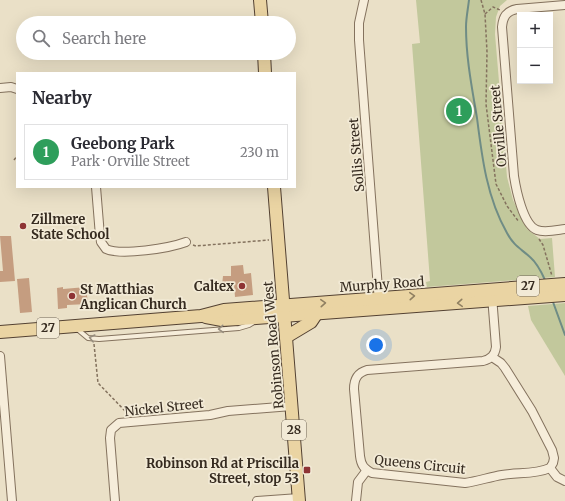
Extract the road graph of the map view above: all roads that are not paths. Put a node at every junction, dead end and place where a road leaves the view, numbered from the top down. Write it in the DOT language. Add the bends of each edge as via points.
graph roads {
  1 [pos="260,0"];
  2 [pos="364,0"];
  3 [pos="565,5"];
  4 [pos="261,16"];
  5 [pos="265,60"];
  6 [pos="266,72"];
  7 [pos="0,88"];
  8 [pos="16,89"];
  9 [pos="96,188"];
  10 [pos="274,188"];
  11 [pos="565,229"];
  12 [pos="186,242"];
  13 [pos="565,284"];
  14 [pos="492,295"];
  15 [pos="565,295"];
  16 [pos="379,304"];
  17 [pos="284,311"];
  18 [pos="317,313"];
  19 [pos="201,316"];
  20 [pos="256,318"];
  21 [pos="74,326"];
  22 [pos="0,332"];
  23 [pos="286,337"];
  24 [pos="0,356"];
  25 [pos="492,357"];
  26 [pos="292,406"];
  27 [pos="3,445"];
  28 [pos="550,468"];
  29 [pos="367,470"];
  30 [pos="565,481"];
  31 [pos="299,499"];
  32 [pos="12,501"];
  33 [pos="115,501"];
  34 [pos="257,501"];
  35 [pos="356,501"];
  1 -- 4 [label="main road"];
  2 -- 16 [label="street, Sollis Street" via="358,40"];
  3 -- 11 [label="street, Orville Street" via="510,10 503,19 502,27 515,184 526,218 532,226 538,230"];
  5 -- 6 [label="main road"];
  7 -- 8 [label="street"];
  9 -- 12 [label="street" via="100,236 106,249 114,252 170,248"];
  10 -- 17 [label="main road, Robinson Road West / 28"];
  13 -- 14 [label="main road, Murphy Road / 27"];
  14 -- 15 [label="main road, Murphy Road / 27"];
  14 -- 16 [label="main road, Murphy Road / 27"];
  14 -- 25 [label="street" via="496,347"];
  17 -- 16 [label="main road, Murphy Road / 27, one-way"];
  16 -- 18 [label="main road, Murphy Road / 27"];
  17 -- 18 [label="main road, Murphy Road / 27"];
  17 -- 19 [label="main road, Murphy Road / 27" via="224,310"];
  17 -- 20 [label="main road, Murphy Road / 27"];
  17 -- 23 [label="main road, Robinson Road West / 28"];
  18 -- 23 [label="main road" via="311,322"];
  19 -- 20 [label="main road, Murphy Road / 27" via="222,320"];
  19 -- 21 [label="main road, Murphy Road / 27"];
  20 -- 21 [label="lane, Murphy Road, one-way" via="244,327 94,340"];
  21 -- 22 [label="main road, Murphy Road / 27"];
  23 -- 26 [label="main road, Robinson Road West / 28"];
  24 -- 27 [label="street"];
  25 -- 28 [label="street" via="500,363 532,411 552,450 554,458"];
  25 -- 29 [label="street, Queens Circuit" via="483,361 367,370 360,373 354,380 354,389 360,456 362,465"];
  26 -- 31 [label="main road, Robinson Road West / 28"];
  26 -- 33 [label="street, Nickel Street" via="228,410 205,415 119,423 110,434"];
  27 -- 32 [label="street"];
  28 -- 29 [label="street, Queens Circuit" via="465,482 377,474"];
  28 -- 30 [label="street" via="557,477"];
  29 -- 35 [label="street" via="358,482"];
  31 -- 34 [label="street"];
}
